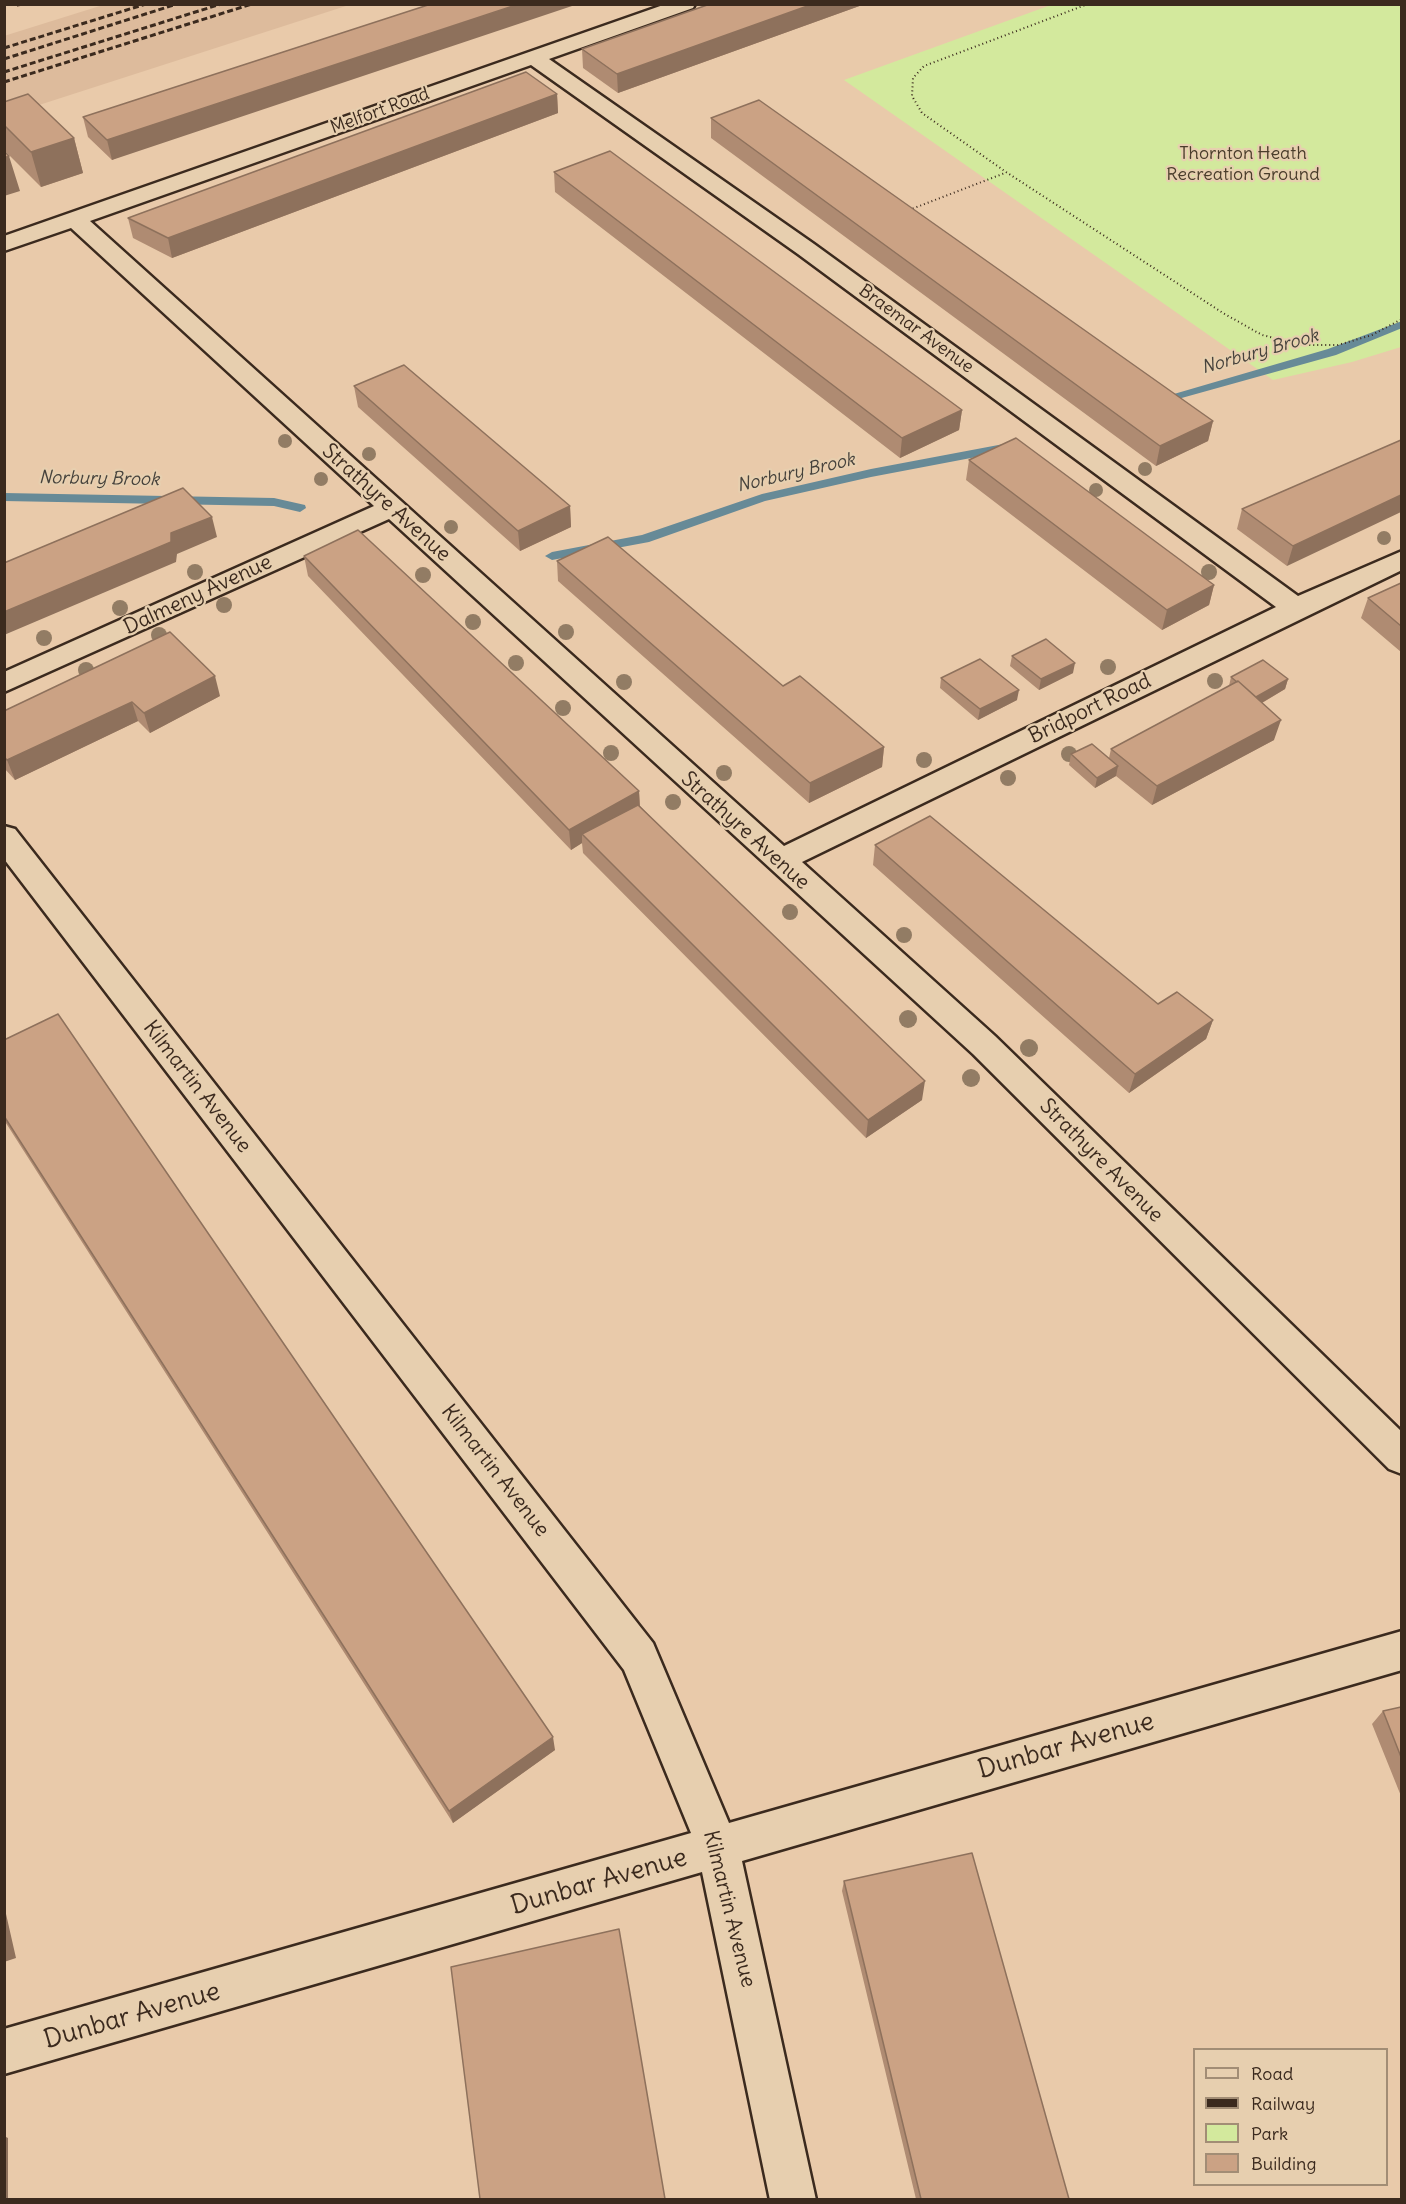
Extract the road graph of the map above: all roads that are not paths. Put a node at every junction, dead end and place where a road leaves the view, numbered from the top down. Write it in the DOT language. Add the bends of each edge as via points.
graph roads {
  1 [pos="686,4"];
  2 [pos="533,57"];
  3 [pos="74,219"];
  4 [pos="4,244"];
  5 [pos="392,508"];
  6 [pos="1401,559"];
  7 [pos="1296,608"];
  8 [pos="4,683"];
  9 [pos="4,837"];
  10 [pos="779,861"];
  11 [pos="1401,1457"];
  12 [pos="1401,1650"];
  13 [pos="718,1847"];
  14 [pos="4,2052"];
  15 [pos="793,2199"];
  1 -- 2 [label="street, Melfort Road"];
  2 -- 3 [label="street, Melfort Road"];
  2 -- 7 [label="street, Braemar Avenue" via="806,249"];
  3 -- 4 [label="street, Melfort Road"];
  3 -- 5 [label="street, Strathyre Avenue"];
  5 -- 8 [label="street, Dalmeny Avenue"];
  5 -- 10 [label="street, Strathyre Avenue"];
  6 -- 7 [label="street, Bridport Road"];
  7 -- 10 [label="street, Bridport Road"];
  9 -- 13 [label="street, Kilmartin Avenue" via="639,1657"];
  10 -- 11 [label="street, Strathyre Avenue" via="984,1045"];
  12 -- 13 [label="street, Dunbar Avenue"];
  13 -- 14 [label="street, Dunbar Avenue"];
  13 -- 15 [label="street, Kilmartin Avenue"];
}
